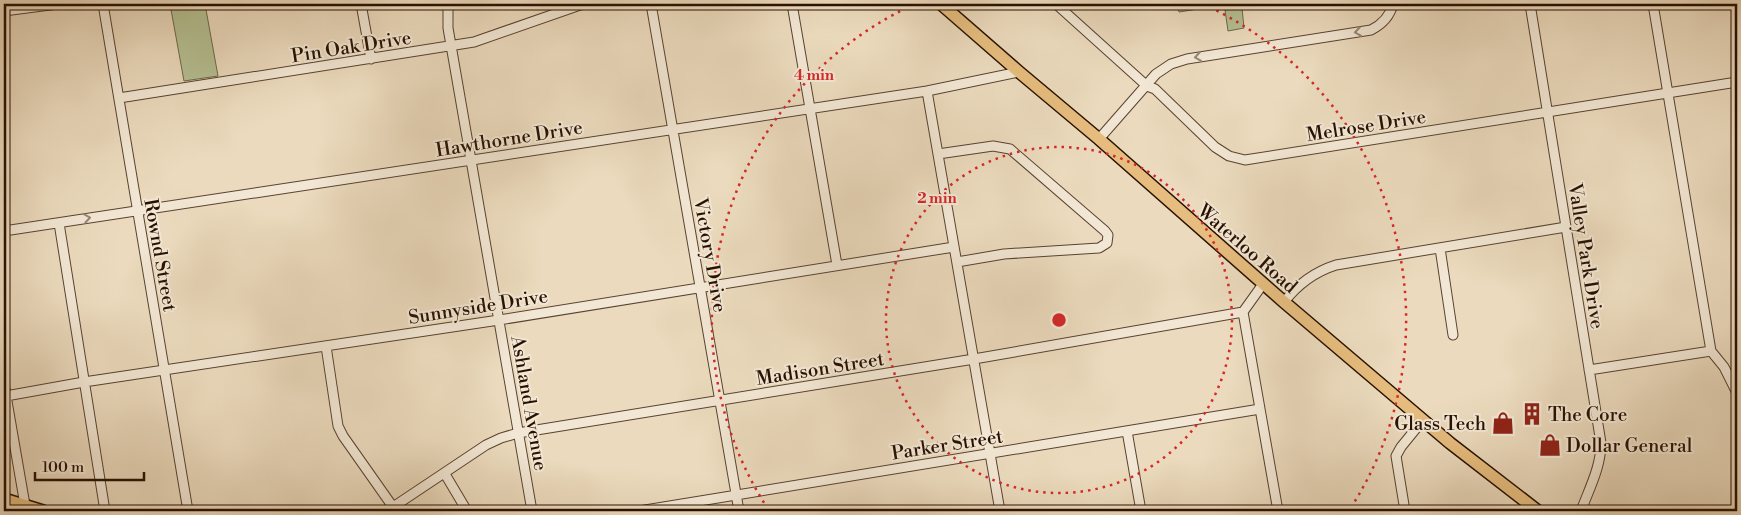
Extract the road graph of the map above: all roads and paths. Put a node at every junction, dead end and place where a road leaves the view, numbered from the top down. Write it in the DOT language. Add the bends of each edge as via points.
graph roads {
  1 [pos="58,4"];
  2 [pos="103,4"];
  3 [pos="361,4"];
  4 [pos="448,4"];
  5 [pos="583,4"];
  6 [pos="651,4"];
  7 [pos="792,4"];
  8 [pos="941,4"];
  9 [pos="1056,4"];
  10 [pos="1393,4"];
  11 [pos="1530,4"];
  12 [pos="1654,4"];
  13 [pos="4,11"];
  14 [pos="451,46"];
  15 [pos="372,59"];
  16 [pos="1018,72"];
  17 [pos="1737,82"];
  18 [pos="1147,86"];
  19 [pos="927,91"];
  20 [pos="1668,93"];
  21 [pos="119,98"];
  22 [pos="810,109"];
  23 [pos="1548,112"];
  24 [pos="672,130"];
  25 [pos="1099,139"];
  26 [pos="938,154"];
  27 [pos="471,160"];
  28 [pos="137,211"];
  29 [pos="58,223"];
  30 [pos="1566,228"];
  31 [pos="4,231"];
  32 [pos="954,247"];
  33 [pos="1440,248"];
  34 [pos="957,262"];
  35 [pos="837,266"];
  36 [pos="1263,284"];
  37 [pos="700,287"];
  38 [pos="1284,302"];
  39 [pos="1243,312"];
  40 [pos="499,320"];
  41 [pos="1454,335"];
  42 [pos="326,346"];
  43 [pos="1711,351"];
  44 [pos="974,359"];
  45 [pos="1589,370"];
  46 [pos="164,371"];
  47 [pos="84,382"];
  48 [pos="4,384"];
  49 [pos="1737,393"];
  50 [pos="6,396"];
  51 [pos="720,401"];
  52 [pos="1260,409"];
  53 [pos="1423,420"];
  54 [pos="1127,431"];
  55 [pos="518,433"];
  56 [pos="990,454"];
  57 [pos="444,474"];
  58 [pos="737,496"];
  59 [pos="14,504"];
  60 [pos="390,509"];
  61 [pos="43,511"];
  62 [pos="105,511"];
  63 [pos="188,511"];
  64 [pos="468,511"];
  65 [pos="532,511"];
  66 [pos="639,511"];
  67 [pos="740,511"];
  68 [pos="1000,511"];
  69 [pos="1141,511"];
  70 [pos="1278,511"];
  71 [pos="1405,511"];
  72 [pos="1538,511"];
  73 [pos="1581,511"];
  1 -- 13 [label="street"];
  2 -- 21 [label="street, Rownd Street"];
  3 -- 15 [label="street"];
  4 -- 14 [label="street, Ashland Avenue"];
  5 -- 14 [label="street, Pin Oak Drive" via="474,42"];
  6 -- 24 [label="street, Victory Drive"];
  7 -- 22 [label="street"];
  8 -- 16 [label="main road, Waterloo Road"];
  9 -- 18 [label="street, Melrose Drive"];
  10 -- 18 [label="street, one-way" via="1383,23 1371,30 1179,61 1163,68"];
  11 -- 23 [label="street, Valley Park Drive"];
  12 -- 20 [label="street"];
  14 -- 15 [label="street, Pin Oak Drive"];
  14 -- 27 [label="street, Ashland Avenue"];
  15 -- 21 [label="street, Pin Oak Drive"];
  16 -- 19 [label="street, Hawthorne Drive"];
  16 -- 25 [label="main road, Waterloo Road"];
  17 -- 20 [label="street, Melrose Drive"];
  18 -- 23 [label="street, Melrose Drive" via="1215,147 1229,156 1245,160"];
  18 -- 25 [label="street"];
  19 -- 22 [label="street, Hawthorne Drive"];
  19 -- 26 [label="street"];
  20 -- 23 [label="street, Melrose Drive"];
  20 -- 43 [label="street"];
  21 -- 28 [label="street, Rownd Street"];
  22 -- 24 [label="street, Hawthorne Drive"];
  22 -- 35 [label="street"];
  23 -- 30 [label="street, Valley Park Drive"];
  24 -- 27 [label="street, Hawthorne Drive"];
  24 -- 37 [label="street, Victory Drive"];
  25 -- 36 [label="main road, Waterloo Road"];
  26 -- 32 [label="street"];
  26 -- 34 [label="street" via="993,146 1010,149 1105,231 1108,238 1099,248 1004,254"];
  27 -- 28 [label="street, Hawthorne Drive"];
  27 -- 40 [label="street, Ashland Avenue"];
  29 -- 28 [label="street, Hawthorne Drive, one-way"];
  28 -- 46 [label="street, Rownd Street"];
  29 -- 31 [label="street, Hawthorne Drive"];
  29 -- 47 [label="street"];
  30 -- 33 [label="street"];
  30 -- 45 [label="street, Valley Park Drive"];
  32 -- 34 [label="street"];
  32 -- 35 [label="street, Sunnyside Drive"];
  33 -- 38 [label="street" via="1326,268 1299,285"];
  33 -- 41 [label="street"];
  34 -- 44 [label="street"];
  35 -- 37 [label="street, Sunnyside Drive"];
  36 -- 38 [label="main road, Waterloo Road"];
  36 -- 39 [label="street"];
  37 -- 40 [label="street, Sunnyside Drive"];
  37 -- 51 [label="street, Victory Drive"];
  38 -- 53 [label="main road, Waterloo Road"];
  39 -- 44 [label="street, Madison Street"];
  39 -- 52 [label="street"];
  40 -- 42 [label="street, Sunnyside Drive"];
  40 -- 55 [label="street, Ashland Avenue"];
  42 -- 46 [label="street, Sunnyside Drive"];
  42 -- 60 [label="street" via="338,426"];
  43 -- 45 [label="street"];
  43 -- 49 [label="street" via="1728,373"];
  44 -- 51 [label="street, Madison Street"];
  44 -- 56 [label="street"];
  45 -- 73 [label="street, Valley Park Drive" via="1601,454"];
  46 -- 47 [label="street, Sunnyside Drive"];
  46 -- 63 [label="street, Rownd Street"];
  47 -- 50 [label="street, Sunnyside Drive"];
  47 -- 62 [label="street"];
  48 -- 50 [label="street"];
  50 -- 59 [label="street"];
  51 -- 55 [label="street, Madison Street"];
  51 -- 58 [label="street, Victory Drive"];
  52 -- 54 [label="street, Parker Street"];
  52 -- 70 [label="street"];
  53 -- 71 [label="street" via="1396,456"];
  53 -- 72 [label="main road, Waterloo Road"];
  54 -- 56 [label="street, Parker Street"];
  54 -- 69 [label="street"];
  55 -- 57 [label="street, Madison Street" via="486,445"];
  55 -- 65 [label="street, Ashland Avenue"];
  56 -- 58 [label="street, Parker Street"];
  56 -- 68 [label="street"];
  57 -- 60 [label="street, Madison Street"];
  57 -- 64 [label="street"];
  58 -- 66 [label="street, Parker Street"];
  58 -- 67 [label="street, Victory Drive"];
  59 -- 61 [label="main road"];
}
